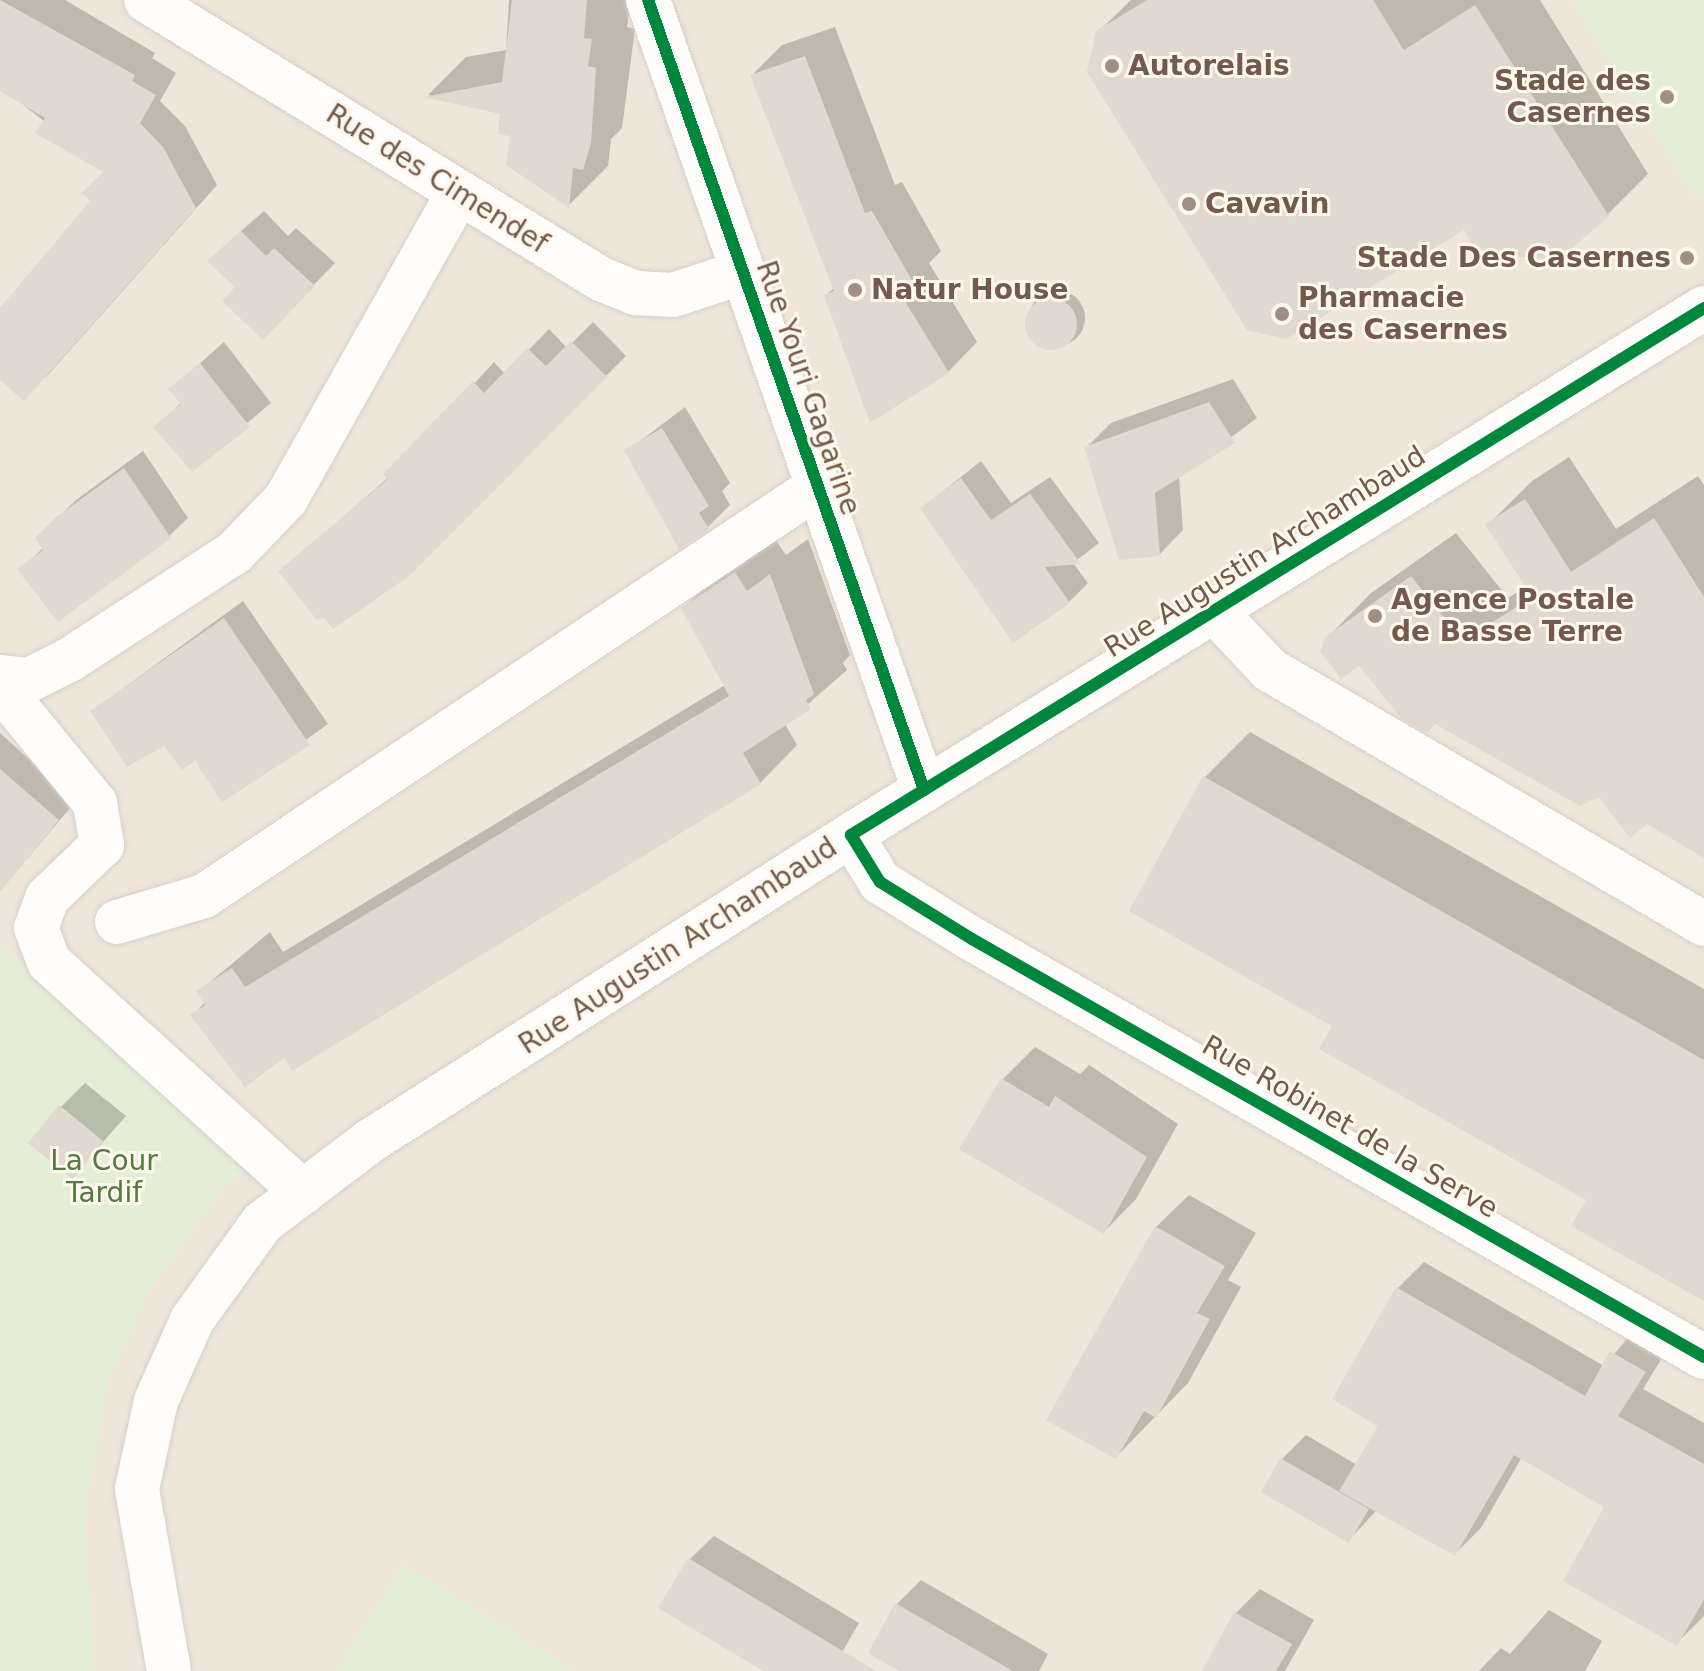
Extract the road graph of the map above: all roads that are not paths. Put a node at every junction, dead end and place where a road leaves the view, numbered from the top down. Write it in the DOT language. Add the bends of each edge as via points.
graph roads {
  1 [pos="146,0"];
  2 [pos="648,0"];
  3 [pos="459,192"];
  4 [pos="743,272"];
  5 [pos="1704,308"];
  6 [pos="817,487"];
  7 [pos="1215,612"];
  8 [pos="0,677"];
  9 [pos="0,687"];
  10 [pos="924,790"];
  11 [pos="851,835"];
  12 [pos="117,922"];
  13 [pos="1704,924"];
  14 [pos="303,1192"];
  15 [pos="1704,1357"];
  16 [pos="172,1666"];
  1 -- 3 [label="street, Rue des Cimendef"];
  2 -- 4 [label="street, Rue Youri Gagarine"];
  3 -- 4 [label="street, Rue des Cimendef" via="635,293 673,295"];
  3 -- 8 [label="street" via="286,499 235,552 69,660 29,680"];
  4 -- 6 [label="street, Rue Youri Gagarine"];
  5 -- 7 [label="street, Rue Augustin Archambaud"];
  6 -- 10 [label="street, Rue Youri Gagarine"];
  6 -- 12 [label="street" via="204,896"];
  7 -- 10 [label="street, Rue Augustin Archambaud"];
  7 -- 13 [label="street" via="1270,670"];
  9 -- 14 [label="street" via="95,803 102,845 47,898 36,928 49,962"];
  10 -- 11 [label="street, Rue Augustin Archambaud"];
  11 -- 14 [label="street, Rue Augustin Archambaud" via="370,1141"];
  11 -- 15 [label="street, Rue Robinet de la Serve" via="880,882 972,939"];
  14 -- 16 [label="street, Rue Augustin Archambaud" via="262,1223 192,1320 156,1401 137,1489"];
}
